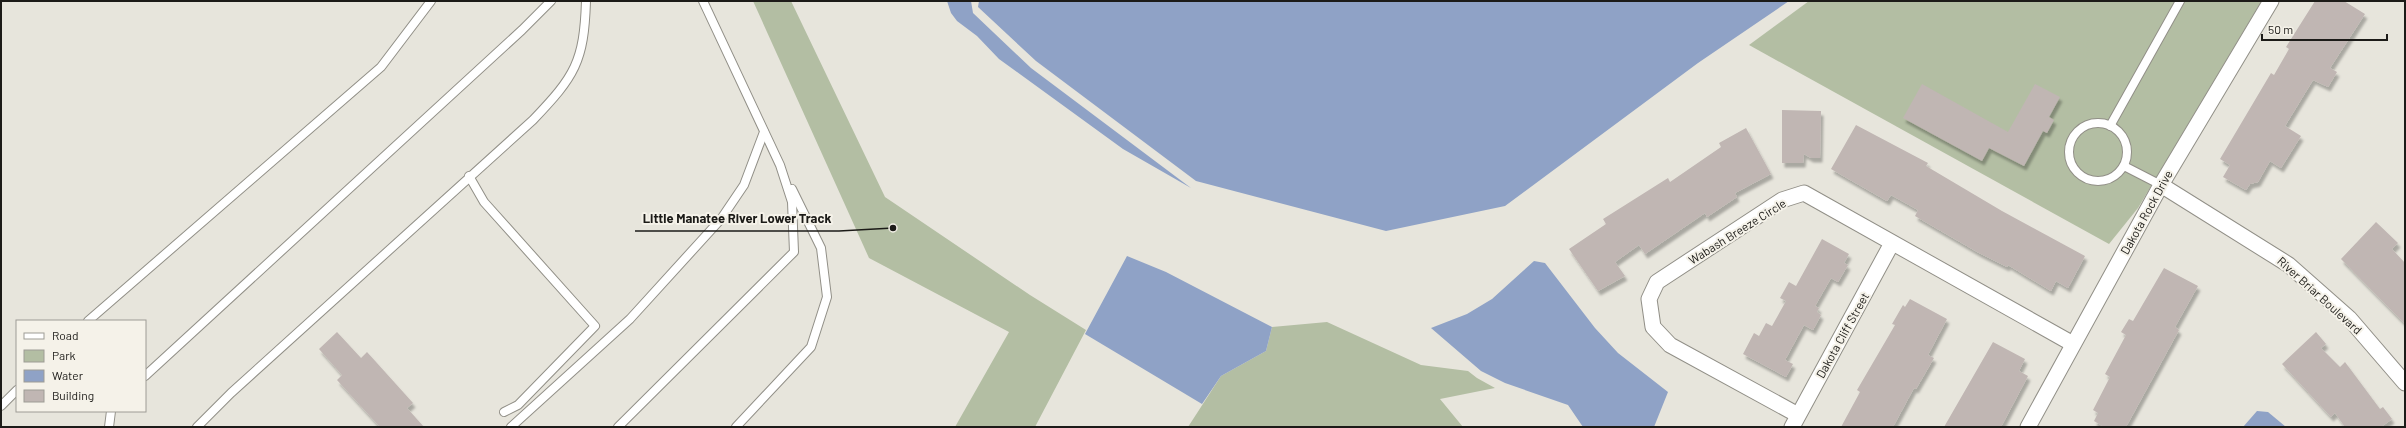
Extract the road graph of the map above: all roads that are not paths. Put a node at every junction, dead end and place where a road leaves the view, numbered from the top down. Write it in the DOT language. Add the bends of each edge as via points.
graph roads {
  1 [pos="431,1"];
  2 [pos="551,1"];
  3 [pos="586,1"];
  4 [pos="703,1"];
  5 [pos="2180,1"];
  6 [pos="2271,1"];
  7 [pos="2110,126"];
  8 [pos="764,132"];
  9 [pos="780,165"];
  10 [pos="2124,166"];
  11 [pos="469,176"];
  12 [pos="2161,185"];
  13 [pos="1892,243"];
  14 [pos="89,320"];
  15 [pos="2073,344"];
  16 [pos="146,375"];
  17 [pos="2405,383"];
  18 [pos="16,391"];
  19 [pos="1,406"];
  20 [pos="111,412"];
  21 [pos="504,412"];
  22 [pos="1795,421"];
  23 [pos="109,427"];
  24 [pos="197,427"];
  25 [pos="511,427"];
  26 [pos="618,427"];
  27 [pos="736,427"];
  28 [pos="2028,427"];
  1 -- 14 [label="lane" via="381,67"];
  2 -- 16 [label="lane"];
  3 -- 11 [label="lane" via="585,36 579,58 567,81 533,120"];
  4 -- 8 [label="lane"];
  5 -- 7 [label="lane"];
  6 -- 12 [label="street, Dakota Rock Drive"];
  7 -- 10 [label="lane" via="2122,135 2126,144 2128,153"];
  7 -- 10 [label="lane" via="2096,123 2078,131 2069,148 2069,158 2079,175 2097,182 2115,177"];
  8 -- 9 [label="lane"];
  8 -- 25 [label="lane" via="744,185 721,219 630,319"];
  9 -- 26 [label="lane" via="792,202 794,252"];
  9 -- 27 [label="lane" via="821,248 827,297 811,347"];
  10 -- 12 [label="lane"];
  11 -- 21 [label="lane" via="484,202 595,326 518,405"];
  11 -- 24 [label="lane"];
  12 -- 15 [label="street, Dakota Rock Drive"];
  12 -- 17 [label="street, River Briar Boulevard" via="2289,265 2349,318"];
  13 -- 15 [label="street, Wabash Breeze Circle"];
  13 -- 22 [label="street, Dakota Cliff Street"];
  13 -- 22 [label="street, Wabash Breeze Circle" via="1804,193 1782,200 1656,282 1649,299 1653,327 1670,345"];
  15 -- 28 [label="street, Dakota Rock Drive"];
  18 -- 19 [label="lane"];
  20 -- 23 [label="lane"];
}
